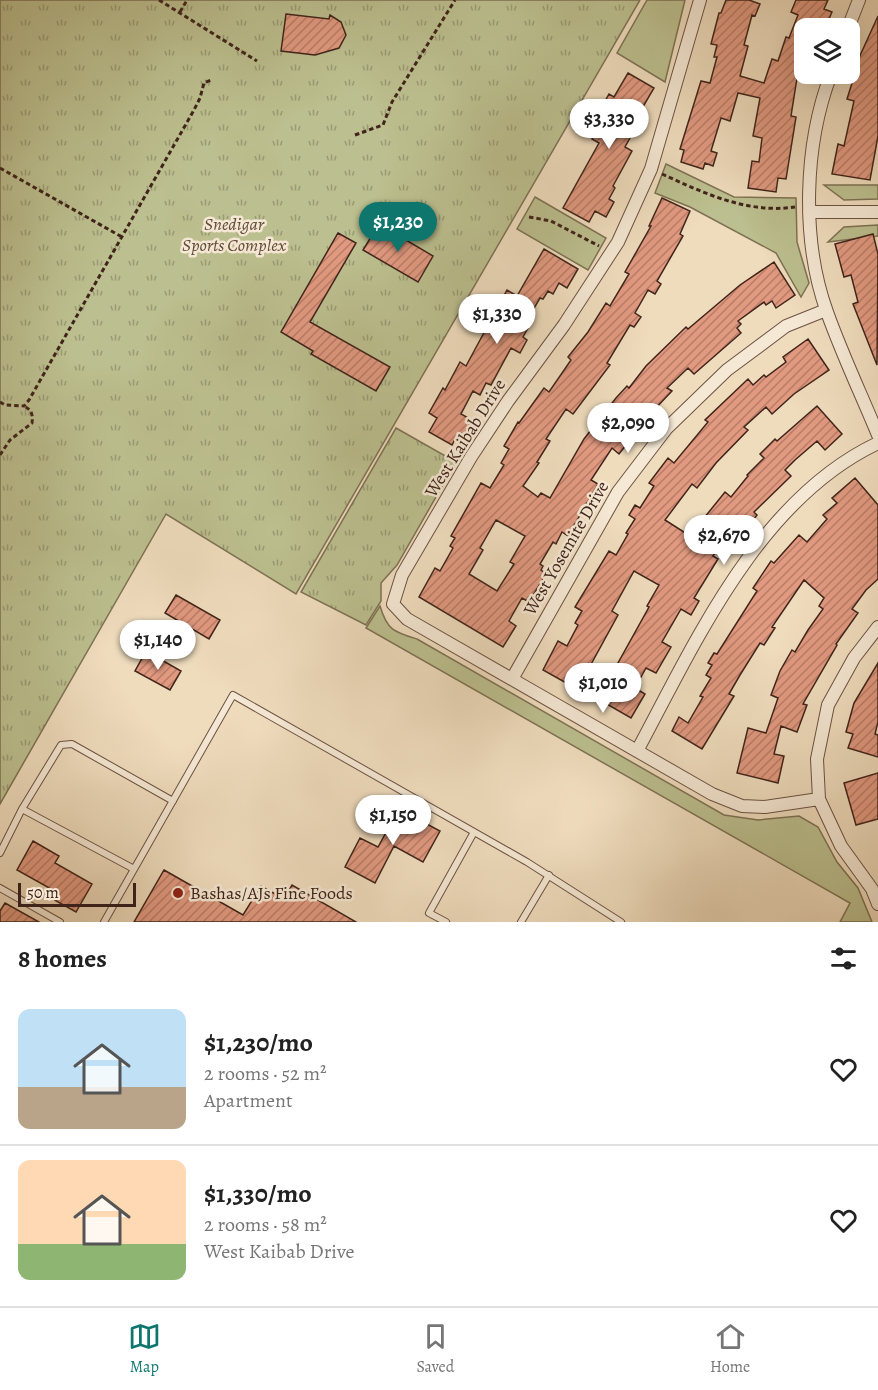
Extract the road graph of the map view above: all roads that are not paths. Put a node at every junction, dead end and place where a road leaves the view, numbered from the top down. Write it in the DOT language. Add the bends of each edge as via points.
graph roads {
  1 [pos="700,0"];
  2 [pos="859,0"];
  3 [pos="852,18"];
  4 [pos="827,84"];
  5 [pos="809,208"];
  6 [pos="878,212"];
  7 [pos="826,310"];
  8 [pos="878,435"];
  9 [pos="878,443"];
  10 [pos="878,627"];
  11 [pos="512,679"];
  12 [pos="637,751"];
  13 [pos="819,799"];
  14 [pos="173,801"];
  15 [pos="22,809"];
  16 [pos="474,832"];
  17 [pos="0,853"];
  18 [pos="134,869"];
  19 [pos="549,875"];
  20 [pos="0,888"];
  21 [pos="878,904"];
  22 [pos="60,922"];
  23 [pos="104,922"];
  24 [pos="446,922"];
  25 [pos="521,922"];
  26 [pos="621,922"];
  1 -- 11 [label="street, West Kaibab Drive" via="651,169 618,242 471,457 402,575 393,604 407,619"];
  2 -- 3 [label="street"];
  4 -- 5 [label="street" via="812,146"];
  5 -- 6 [label="street"];
  5 -- 7 [label="street"];
  7 -- 8 [label="street"];
  7 -- 11 [label="street, West Yosemite Drive" via="786,326 727,370 666,429 618,492"];
  9 -- 12 [label="street" via="808,488 751,551 687,656"];
  10 -- 13 [label="street" via="854,658 828,705 817,759"];
  11 -- 12 [label="street"];
  12 -- 13 [label="street" via="712,794 742,806 765,807"];
  13 -- 21 [label="street" via="841,846 872,889"];
  14 -- 15 [label="lane" via="67,744 61,745"];
  14 -- 16 [label="lane" via="233,695"];
  14 -- 18 [label="lane"];
  15 -- 17 [label="lane"];
  15 -- 18 [label="lane"];
  16 -- 19 [label="lane"];
  16 -- 24 [label="lane" via="429,912"];
  18 -- 23 [label="lane"];
  19 -- 25 [label="lane"];
  19 -- 26 [label="lane"];
  20 -- 22 [label="lane"];
}
